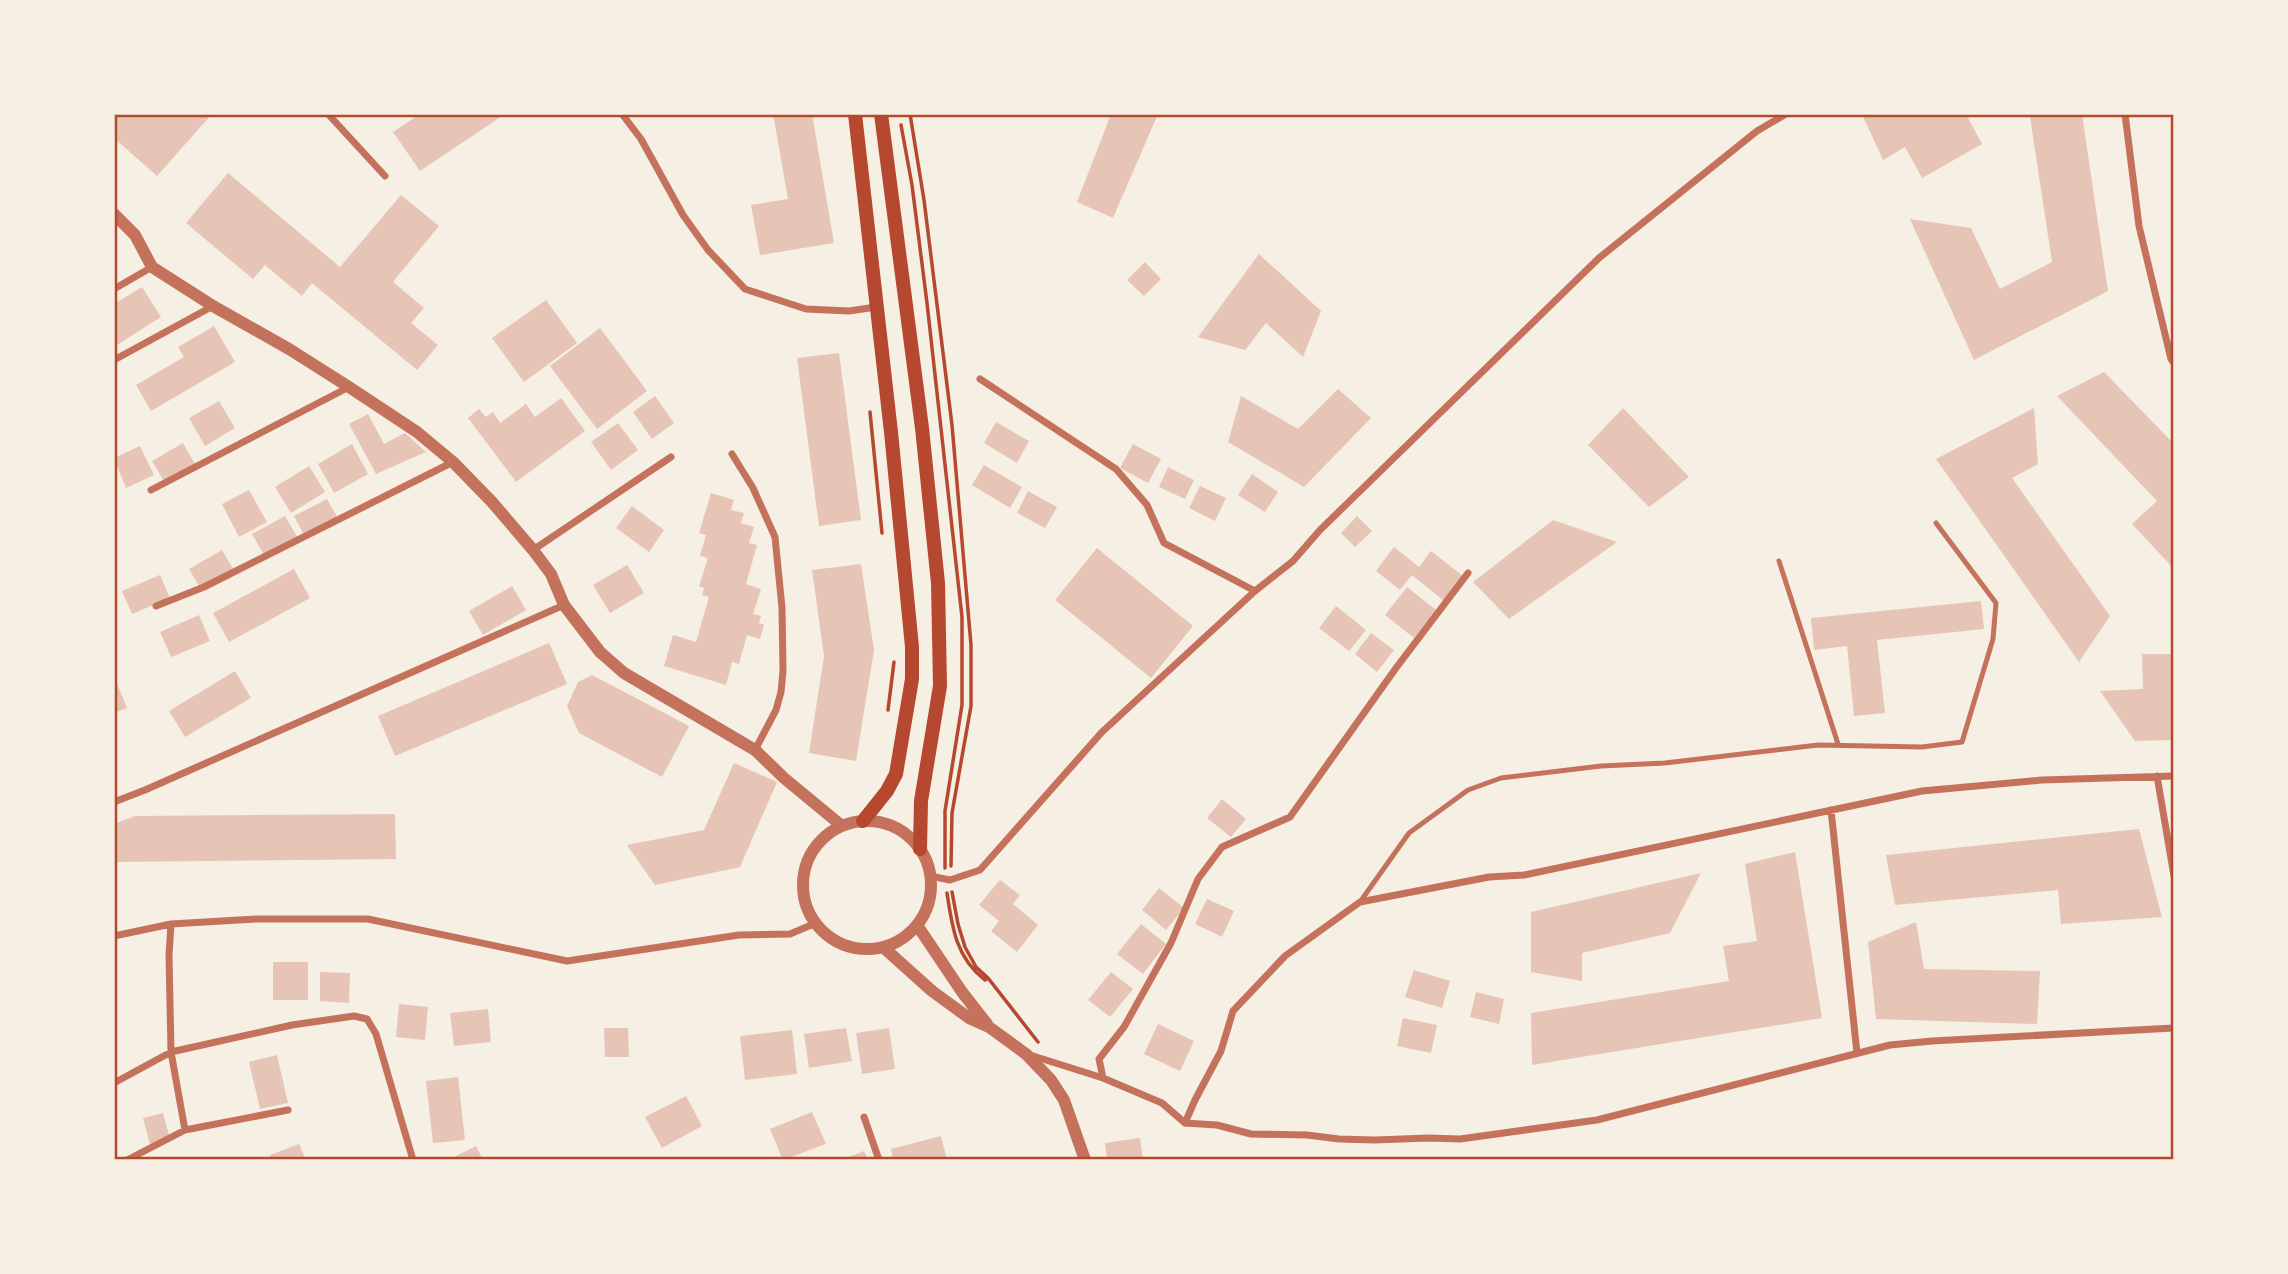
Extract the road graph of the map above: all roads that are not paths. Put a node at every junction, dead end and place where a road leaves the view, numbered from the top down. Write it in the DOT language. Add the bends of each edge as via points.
graph roads {
  1 [pos="328,114"];
  2 [pos="622,114"];
  3 [pos="855,114"];
  4 [pos="881,114"];
  5 [pos="1786,114"];
  6 [pos="2125,114"];
  7 [pos="385,176"];
  8 [pos="114,214"];
  9 [pos="152,267"];
  10 [pos="114,289"];
  11 [pos="213,306"];
  12 [pos="877,307"];
  13 [pos="114,360"];
  14 [pos="2174,363"];
  15 [pos="980,379"];
  16 [pos="349,387"];
  17 [pos="732,454"];
  18 [pos="671,457"];
  19 [pos="453,462"];
  20 [pos="151,490"];
  21 [pos="1936,523"];
  22 [pos="533,550"];
  23 [pos="1779,561"];
  24 [pos="1468,573"];
  25 [pos="1255,591"];
  26 [pos="564,605"];
  27 [pos="156,606"];
  28 [pos="1839,744"];
  29 [pos="755,750"];
  30 [pos="2157,776"];
  31 [pos="2174,776"];
  32 [pos="114,802"];
  33 [pos="1831,810"];
  34 [pos="863,821"];
  35 [pos="842,826"];
  36 [pos="919,849"];
  37 [pos="930,876"];
  38 [pos="2174,876"];
  39 [pos="1360,902"];
  40 [pos="816,923"];
  41 [pos="171,924"];
  42 [pos="918,925"];
  43 [pos="114,936"];
  44 [pos="883,947"];
  45 [pos="989,1027"];
  46 [pos="2174,1028"];
  47 [pos="171,1052"];
  48 [pos="1857,1053"];
  49 [pos="1026,1054"];
  50 [pos="1103,1078"];
  51 [pos="114,1083"];
  52 [pos="288,1110"];
  53 [pos="864,1117"];
  54 [pos="1185,1122"];
  55 [pos="185,1130"];
  56 [pos="127,1160"];
  57 [pos="413,1160"];
  58 [pos="879,1160"];
  59 [pos="1085,1160"];
  1 -- 7 [label="street"];
  2 -- 12 [label="street" via="683,215 745,289 806,309"];
  3 -- 12 [label="main road"];
  4 -- 36 [label="main road" via="938,583 940,686 920,802"];
  5 -- 25 [label="street" via="1757,131 1599,258 1293,561"];
  6 -- 14 [label="street" via="2139,226"];
  8 -- 9 [label="street" via="135,235"];
  9 -- 10 [label="street"];
  9 -- 11 [label="street"];
  11 -- 13 [label="street"];
  11 -- 16 [label="street"];
  12 -- 34 [label="main road" via="912,679 897,774"];
  15 -- 25 [label="street" via="1116,469 1147,505 1164,543"];
  16 -- 19 [label="street"];
  16 -- 20 [label="street"];
  17 -- 29 [label="street" via="775,537 782,608 781,692"];
  18 -- 22 [label="street"];
  19 -- 22 [label="street"];
  19 -- 27 [label="street" via="204,587"];
  21 -- 28 [label="lane" via="1996,603 1993,639 1962,742 1922,747"];
  22 -- 26 [label="street" via="551,574"];
  23 -- 28 [label="lane"];
  24 -- 50 [label="street" via="1290,817 1222,847 1198,879 1171,943 1124,1027 1099,1059"];
  25 -- 37 [label="street" via="1102,732 980,870 950,880"];
  26 -- 29 [label="street" via="600,652 624,673"];
  26 -- 32 [label="street"];
  28 -- 39 [label="lane" via="1501,778 1468,790 1409,833"];
  29 -- 35 [label="street"];
  30 -- 31 [label="street"];
  30 -- 33 [label="street" via="1923,791"];
  30 -- 38 [label="street"];
  33 -- 39 [label="street" via="1524,875 1489,877"];
  33 -- 48 [label="street"];
  34 -- 35 [label="street"];
  34 -- 36 [label="street" via="898,829"];
  35 -- 40 [label="street" via="819,843 805,869 804,898"];
  36 -- 37 [label="street"];
  37 -- 42 [label="street" via="930,899"];
  39 -- 54 [label="street" via="1285,956 1233,1011 1221,1051"];
  40 -- 41 [label="street" via="790,934 738,935 567,961 368,919"];
  40 -- 44 [label="street" via="827,936 849,947"];
  41 -- 43 [label="street"];
  41 -- 47 [label="street"];
  42 -- 44 [label="street"];
  42 -- 45 [label="street"];
  44 -- 45 [label="street" via="932,991"];
  45 -- 49 [label="street"];
  46 -- 48 [label="street" via="1932,1041"];
  47 -- 51 [label="street"];
  47 -- 55 [label="street"];
  47 -- 57 [label="street" via="292,1025 354,1016 367,1019 376,1034"];
  48 -- 54 [label="street" via="1597,1120 1460,1139 1251,1134"];
  49 -- 50 [label="street"];
  49 -- 59 [label="street" via="1064,1100"];
  50 -- 54 [label="street" via="1162,1103"];
  52 -- 55 [label="street"];
  53 -- 58 [label="street"];
  55 -- 56 [label="street"];
}
